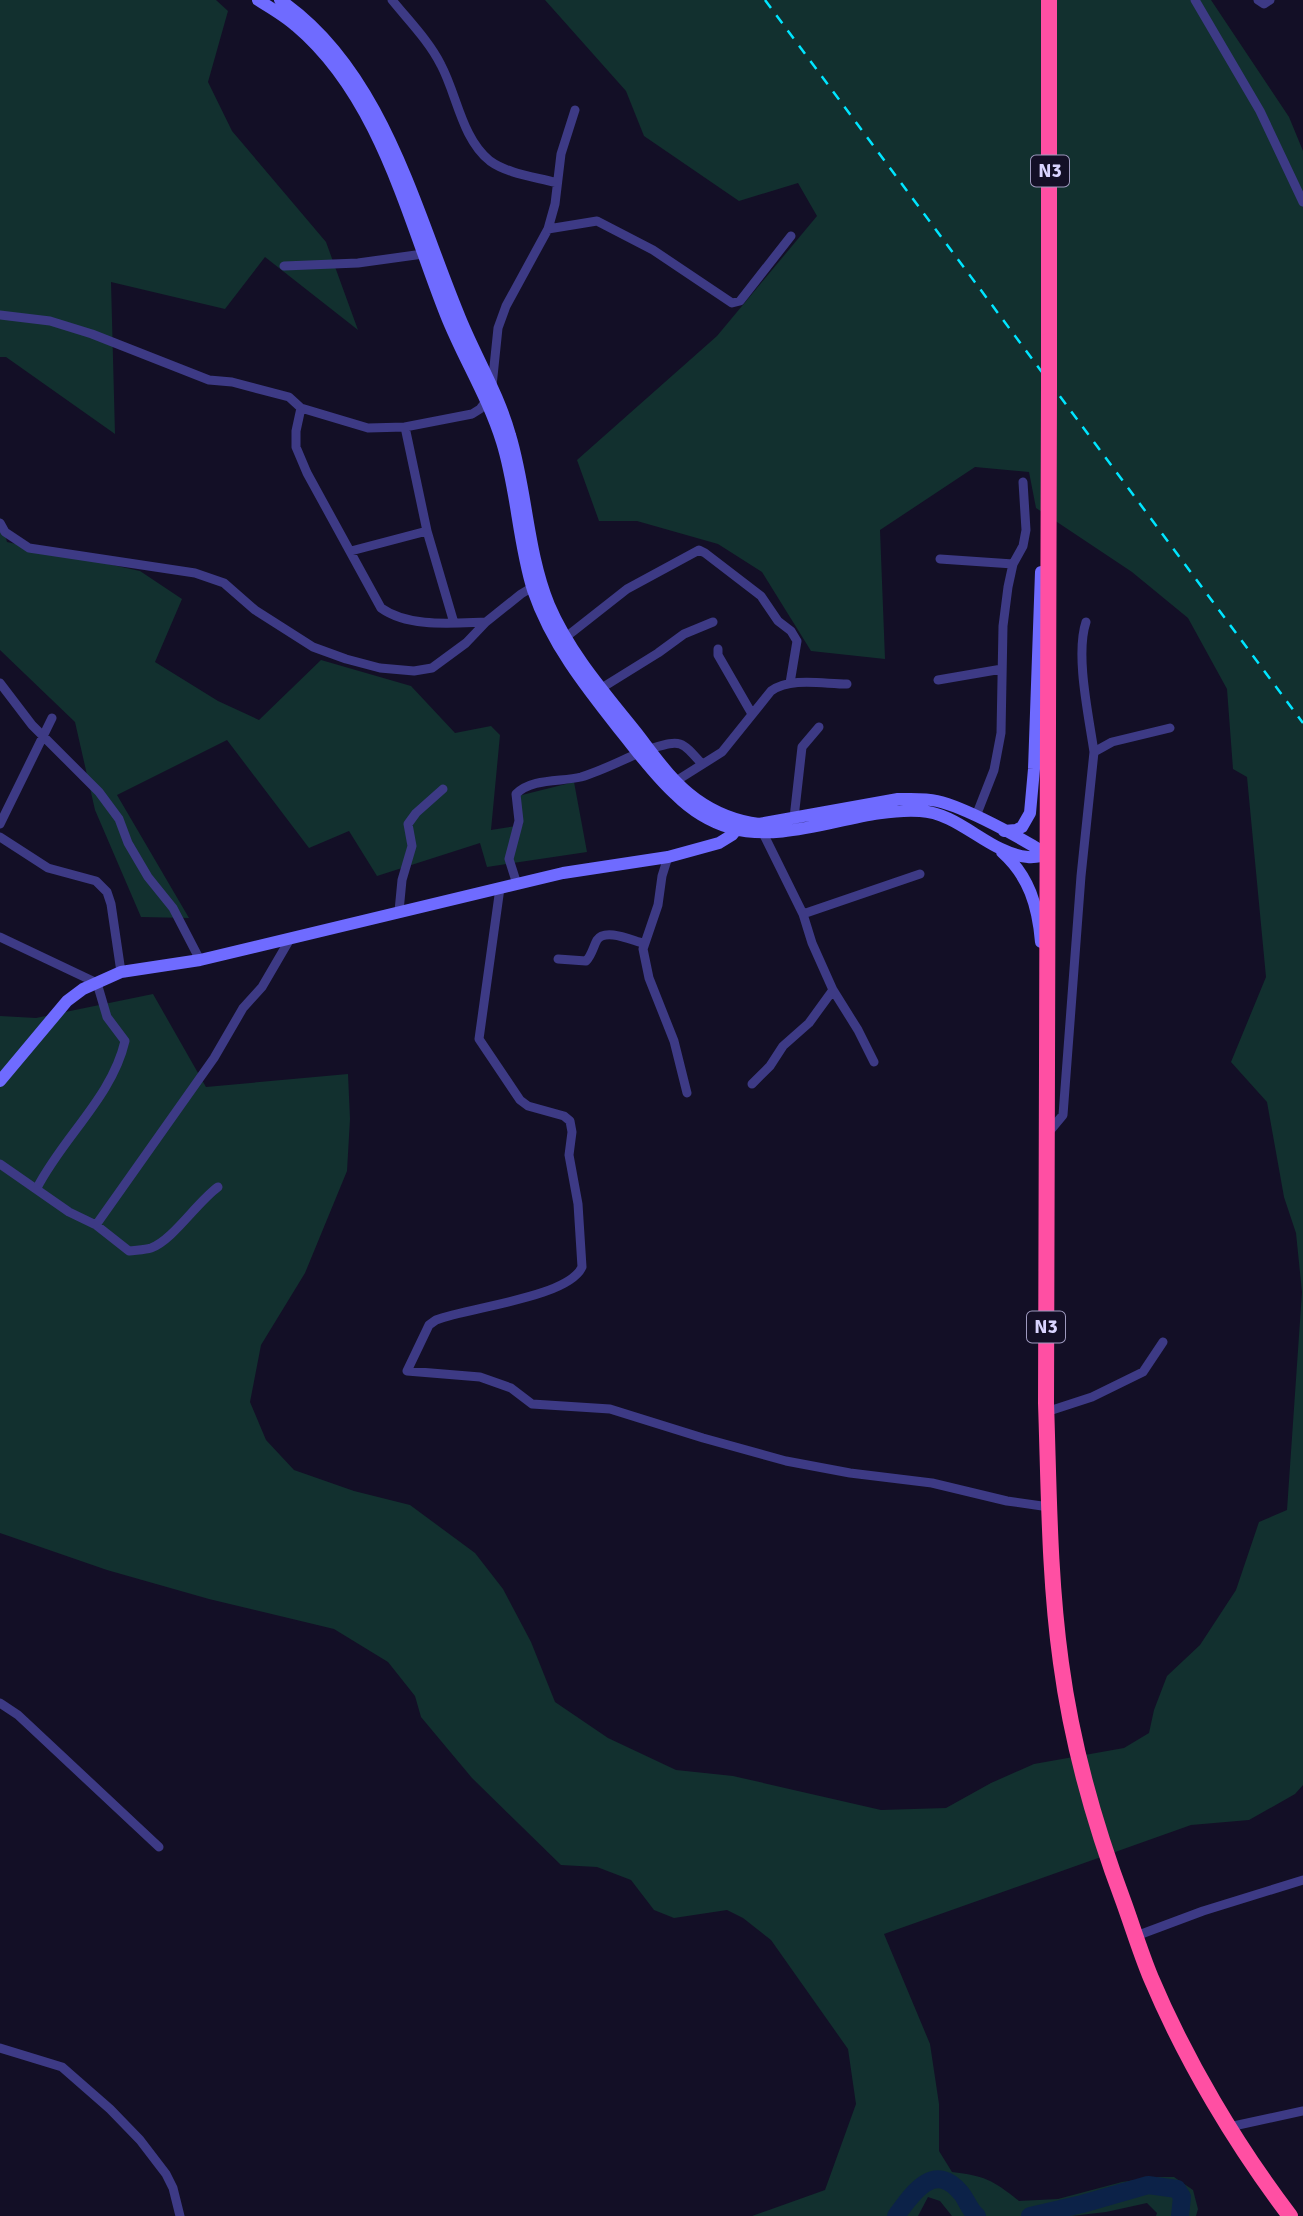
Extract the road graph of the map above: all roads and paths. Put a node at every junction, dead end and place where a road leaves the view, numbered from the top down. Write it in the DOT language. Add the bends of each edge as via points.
graph roads {
  1 [pos="258,0"];
  2 [pos="280,0"];
  3 [pos="392,0"];
  4 [pos="1049,0"];
  5 [pos="1195,0"];
  6 [pos="1258,0"];
  7 [pos="1269,0"];
  8 [pos="575,110"];
  9 [pos="557,183"];
  10 [pos="1303,202"];
  11 [pos="548,229"];
  12 [pos="791,236"];
  13 [pos="423,254"];
  14 [pos="284,266"];
  15 [pos="0,315"];
  16 [pos="492,387"];
  17 [pos="487,401"];
  18 [pos="301,408"];
  19 [pos="405,427"];
  20 [pos="1023,482"];
  21 [pos="1048,488"];
  22 [pos="0,523"];
  23 [pos="427,531"];
  24 [pos="351,551"];
  25 [pos="940,559"];
  26 [pos="1013,564"];
  27 [pos="537,585"];
  28 [pos="486,622"];
  29 [pos="713,622"];
  30 [pos="1086,622"];
  31 [pos="454,623"];
  32 [pos="566,637"];
  33 [pos="718,649"];
  34 [pos="1002,669"];
  35 [pos="938,680"];
  36 [pos="0,683"];
  37 [pos="790,683"];
  38 [pos="846,684"];
  39 [pos="600,689"];
  40 [pos="752,714"];
  41 [pos="52,718"];
  42 [pos="819,727"];
  43 [pos="1170,728"];
  44 [pos="43,737"];
  45 [pos="644,751"];
  46 [pos="1094,752"];
  47 [pos="702,764"];
  48 [pos="676,781"];
  49 [pos="443,789"];
  50 [pos="976,816"];
  51 [pos="794,818"];
  52 [pos="0,824"];
  53 [pos="740,826"];
  54 [pos="761,828"];
  55 [pos="1002,831"];
  56 [pos="0,837"];
  57 [pos="994,845"];
  58 [pos="1048,855"];
  59 [pos="668,857"];
  60 [pos="920,874"];
  61 [pos="517,884"];
  62 [pos="500,888"];
  63 [pos="399,911"];
  64 [pos="803,914"];
  65 [pos="0,937"];
  66 [pos="290,939"];
  67 [pos="643,943"];
  68 [pos="200,960"];
  69 [pos="558,960"];
  70 [pos="121,972"];
  71 [pos="97,983"];
  72 [pos="833,990"];
  73 [pos="1047,1004"];
  74 [pos="874,1062"];
  75 [pos="0,1081"];
  76 [pos="752,1084"];
  77 [pos="687,1093"];
  78 [pos="1046,1134"];
  79 [pos="0,1164"];
  80 [pos="218,1187"];
  81 [pos="37,1188"];
  82 [pos="96,1225"];
  83 [pos="1163,1342"];
  84 [pos="1046,1412"];
  85 [pos="1049,1507"];
  86 [pos="0,1703"];
  87 [pos="159,1847"];
  88 [pos="1303,1880"];
  89 [pos="1136,1936"];
  90 [pos="0,2048"];
  91 [pos="1303,2110"];
  92 [pos="1229,2127"];
  93 [pos="180,2216"];
  94 [pos="1290,2216"];
  1 -- 13 [label="street" via="314,43 353,95 394,174"];
  2 -- 16 [label="street" via="326,41 374,111"];
  3 -- 9 [label="street" via="441,63 464,124 487,159"];
  4 -- 21 [label="highway, N3, bridge"];
  5 -- 10 [label="street" via="1259,111"];
  6 -- 7 [label="street" via="1264,4"];
  8 -- 9 [label="street"];
  9 -- 11 [label="street"];
  11 -- 12 [label="street" via="597,221 653,250 732,303 740,301"];
  11 -- 16 [label="street" via="498,328"];
  13 -- 14 [label="street"];
  13 -- 17 [label="street"];
  15 -- 18 [label="street" via="60,324 209,380 289,397"];
  16 -- 17 [label="street"];
  16 -- 27 [label="street" via="522,481"];
  17 -- 19 [label="street" via="472,414"];
  17 -- 27 [label="street" via="514,486"];
  18 -- 19 [label="street" via="368,428"];
  18 -- 24 [label="street" via="296,447"];
  19 -- 23 [label="street"];
  20 -- 26 [label="street" via="1026,530"];
  21 -- 55 [label="street" via="1032,800 1022,827"];
  21 -- 58 [label="highway, N3"];
  22 -- 28 [label="street" via="5,532 29,548 195,573 224,583 255,610 313,647 380,668 432,668"];
  23 -- 24 [label="street"];
  23 -- 31 [label="street"];
  24 -- 31 [label="street" via="381,608 392,616"];
  25 -- 26 [label="street"];
  26 -- 34 [label="street"];
  27 -- 28 [label="street"];
  27 -- 32 [label="street"];
  27 -- 45 [label="street" via="560,648 586,687"];
  28 -- 31 [label="street"];
  29 -- 39 [label="street" via="684,634"];
  30 -- 46 [label="street" via="1082,634 1085,685"];
  32 -- 37 [label="street" via="627,589 699,550 761,596 791,631 797,641"];
  32 -- 39 [label="street"];
  33 -- 40 [label="street"];
  34 -- 35 [label="street"];
  34 -- 50 [label="street" via="998,748"];
  36 -- 44 [label="street"];
  37 -- 38 [label="street"];
  37 -- 40 [label="street" via="771,691"];
  39 -- 45 [label="street"];
  40 -- 47 [label="street" via="722,752"];
  41 -- 44 [label="street"];
  42 -- 51 [label="street" via="802,747"];
  43 -- 46 [label="street" via="1112,742"];
  44 -- 52 [label="street"];
  44 -- 68 [label="street" via="99,792 119,819 128,843 173,908"];
  45 -- 47 [label="street" via="676,741"];
  45 -- 48 [label="street"];
  45 -- 53 [label="street" via="675,794 694,810 726,827"];
  45 -- 61 [label="street" via="581,776 538,784 516,794 519,821 509,859"];
  46 -- 78 [label="street" via="1063,1115"];
  47 -- 48 [label="street"];
  48 -- 53 [label="street"];
  49 -- 63 [label="street" via="408,824 412,846"];
  50 -- 51 [label="street" via="920,798"];
  50 -- 55 [label="street"];
  51 -- 54 [label="street"];
  53 -- 54 [label="street"];
  53 -- 59 [label="street" via="719,843"];
  54 -- 57 [label="street" via="925,811"];
  54 -- 64 [label="street"];
  55 -- 58 [label="street"];
  56 -- 70 [label="street" via="48,868 96,881 107,892"];
  57 -- 58 [label="street" via="1029,857"];
  57 -- 73 [label="street" via="1021,872 1032,892"];
  58 -- 73 [label="highway, N3"];
  59 -- 61 [label="street"];
  59 -- 67 [label="street" via="658,905"];
  60 -- 64 [label="street"];
  61 -- 62 [label="street"];
  62 -- 63 [label="street"];
  62 -- 85 [label="street" via="479,1039 520,1100 570,1121 569,1155 582,1267 567,1283 436,1320 429,1325 407,1371 480,1377 511,1388 532,1404 619,1411 786,1461"];
  63 -- 66 [label="street"];
  64 -- 72 [label="street"];
  65 -- 71 [label="street"];
  66 -- 68 [label="street"];
  66 -- 82 [label="street" via="214,1058"];
  67 -- 69 [label="street" via="602,935 586,961"];
  67 -- 77 [label="street" via="649,978 674,1041"];
  68 -- 70 [label="street"];
  70 -- 71 [label="street"];
  71 -- 75 [label="street" via="67,1001"];
  71 -- 81 [label="street" via="107,1017 125,1041 120,1064"];
  72 -- 74 [label="street"];
  72 -- 76 [label="street"];
  73 -- 78 [label="highway, N3"];
  78 -- 84 [label="highway, N3"];
  79 -- 81 [label="street"];
  80 -- 82 [label="street" via="153,1248 129,1251"];
  81 -- 82 [label="street"];
  83 -- 84 [label="street" via="1143,1372 1092,1397"];
  84 -- 85 [label="highway, N3"];
  85 -- 89 [label="highway, N3" via="1055,1613 1071,1718 1095,1821"];
  86 -- 87 [label="street"];
  88 -- 89 [label="street"];
  89 -- 92 [label="highway, N3" via="1164,2007"];
  90 -- 93 [label="street" via="62,2067 110,2109 166,2174"];
  91 -- 92 [label="street"];
  92 -- 94 [label="highway, N3"];
}
